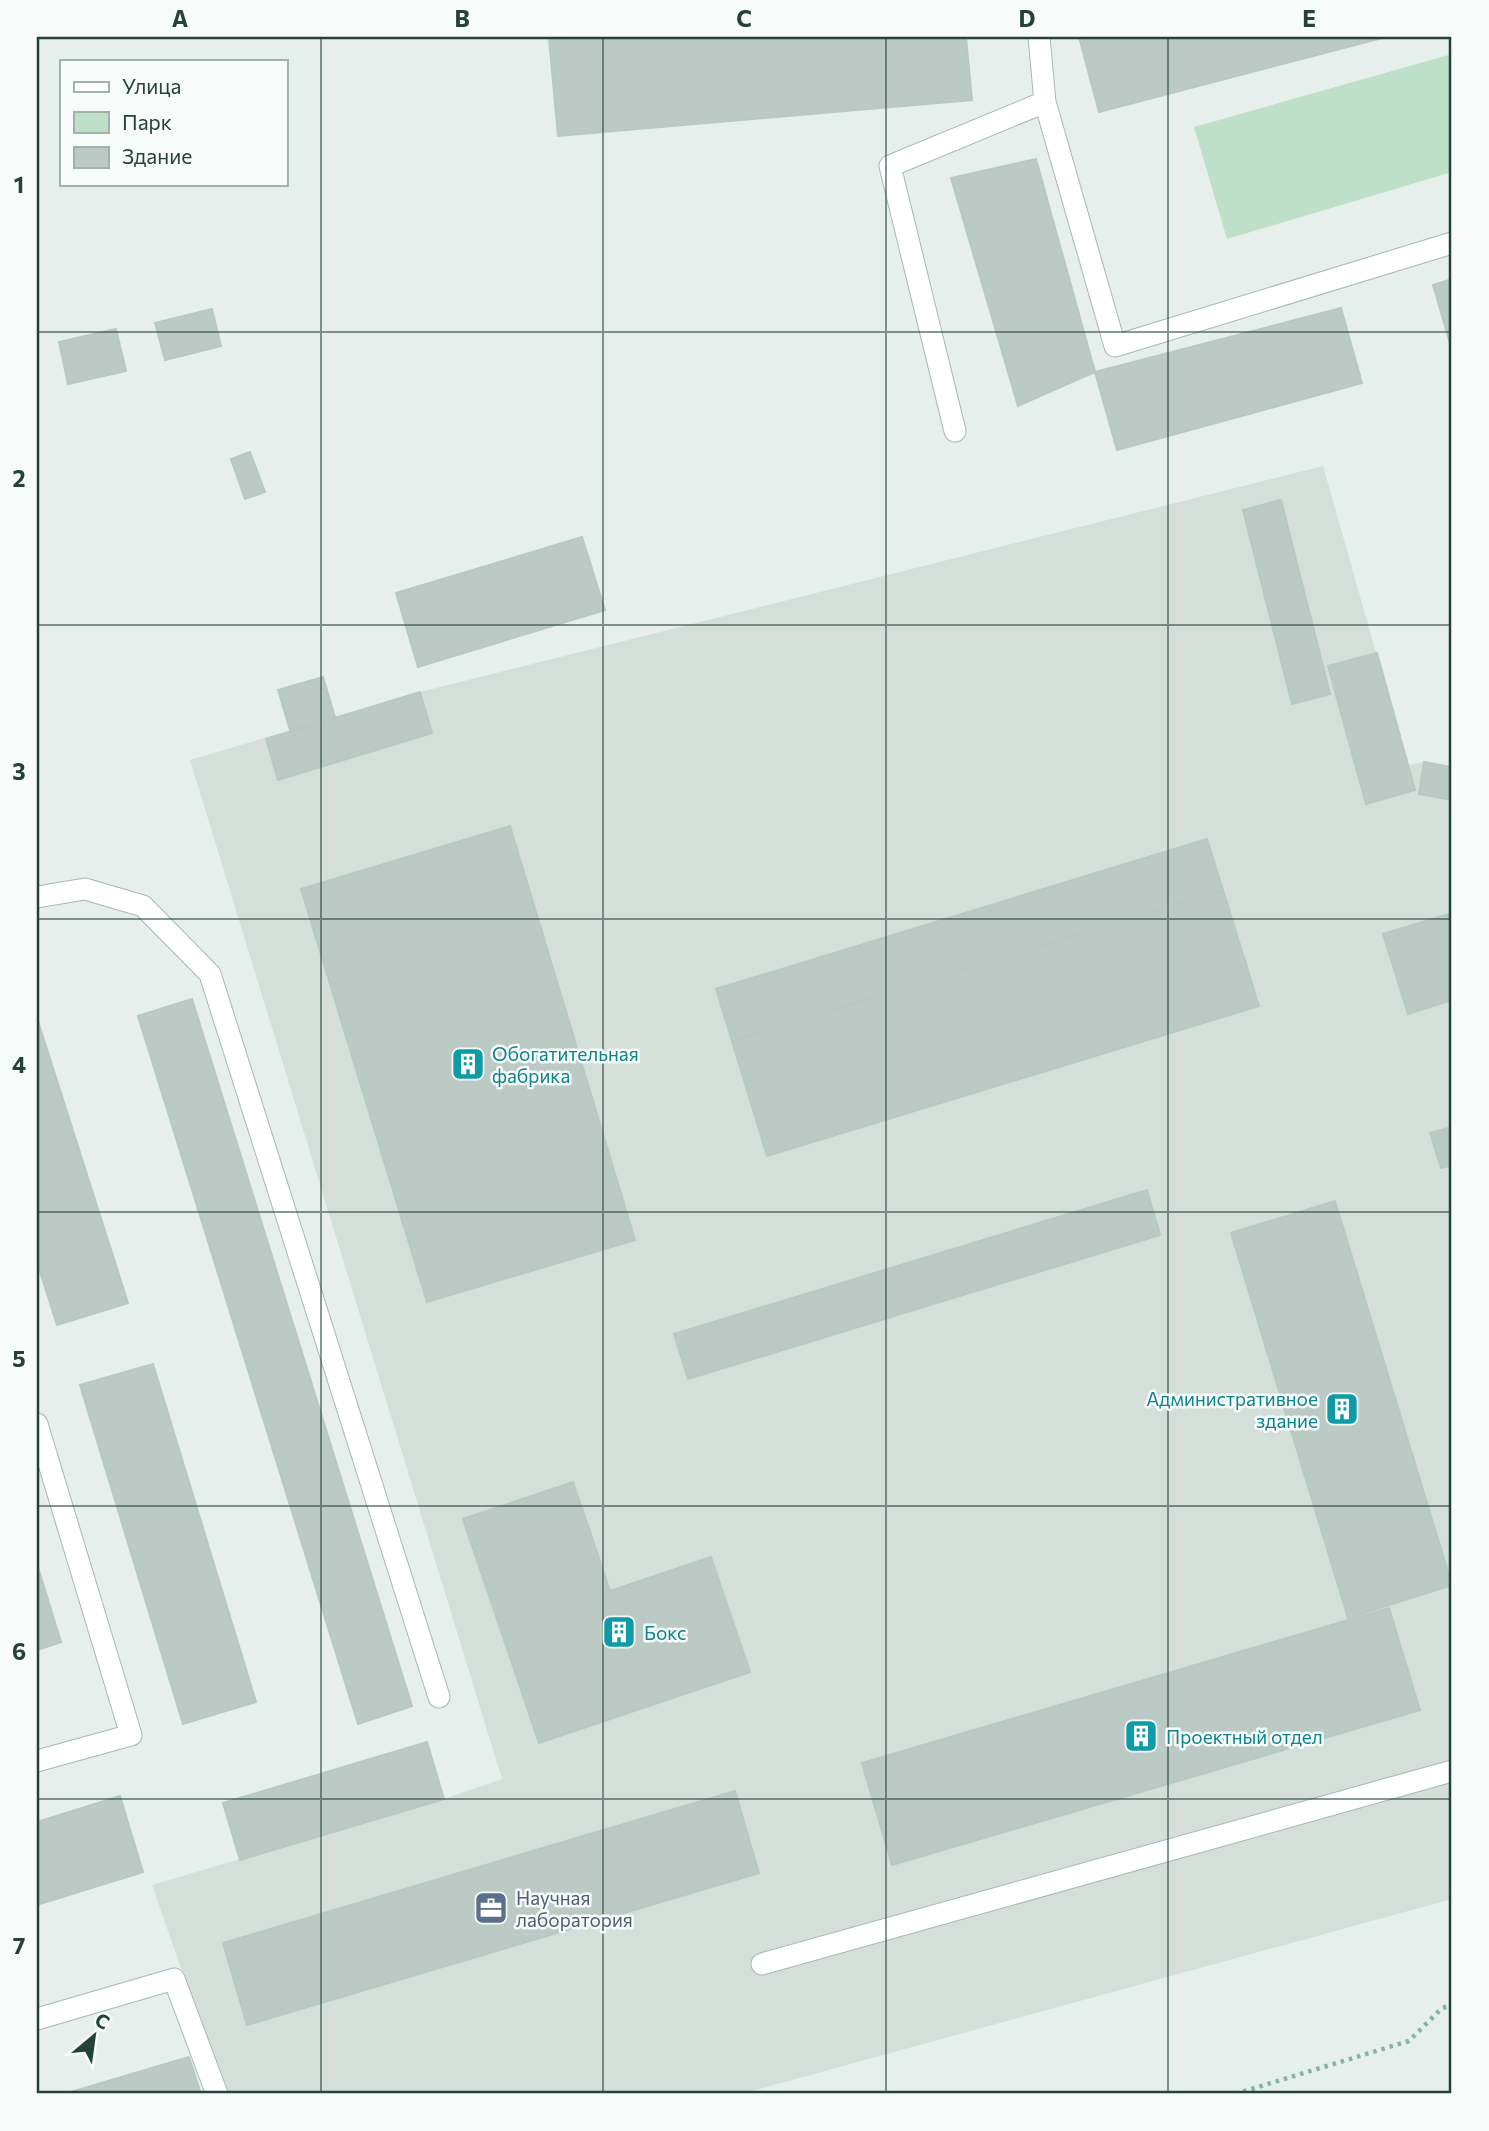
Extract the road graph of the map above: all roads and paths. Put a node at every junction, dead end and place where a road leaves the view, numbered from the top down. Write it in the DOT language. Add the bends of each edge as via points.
graph roads {
  1 [pos="1039,37"];
  2 [pos="1045,102"];
  3 [pos="1452,243"];
  4 [pos="956,431"];
  5 [pos="37,897"];
  6 [pos="37,1424"];
  7 [pos="44,1476"];
  8 [pos="439,1697"];
  9 [pos="37,1761"];
  10 [pos="1452,1771"];
  11 [pos="762,1964"];
  12 [pos="1452,2005"];
  13 [pos="37,2019"];
  14 [pos="217,2094"];
  15 [pos="1235,2094"];
  1 -- 2 [label="street"];
  2 -- 3 [label="street" via="1115,346"];
  2 -- 4 [label="street" via="890,166"];
  5 -- 8 [label="street" via="85,889 143,906 210,974"];
  6 -- 7 [label="street"];
  7 -- 9 [label="street" via="131,1735"];
  10 -- 11 [label="street"];
  12 -- 15 [label="path" via="1442,2008 1409,2041"];
  13 -- 14 [label="street" via="174,1979"];
}
